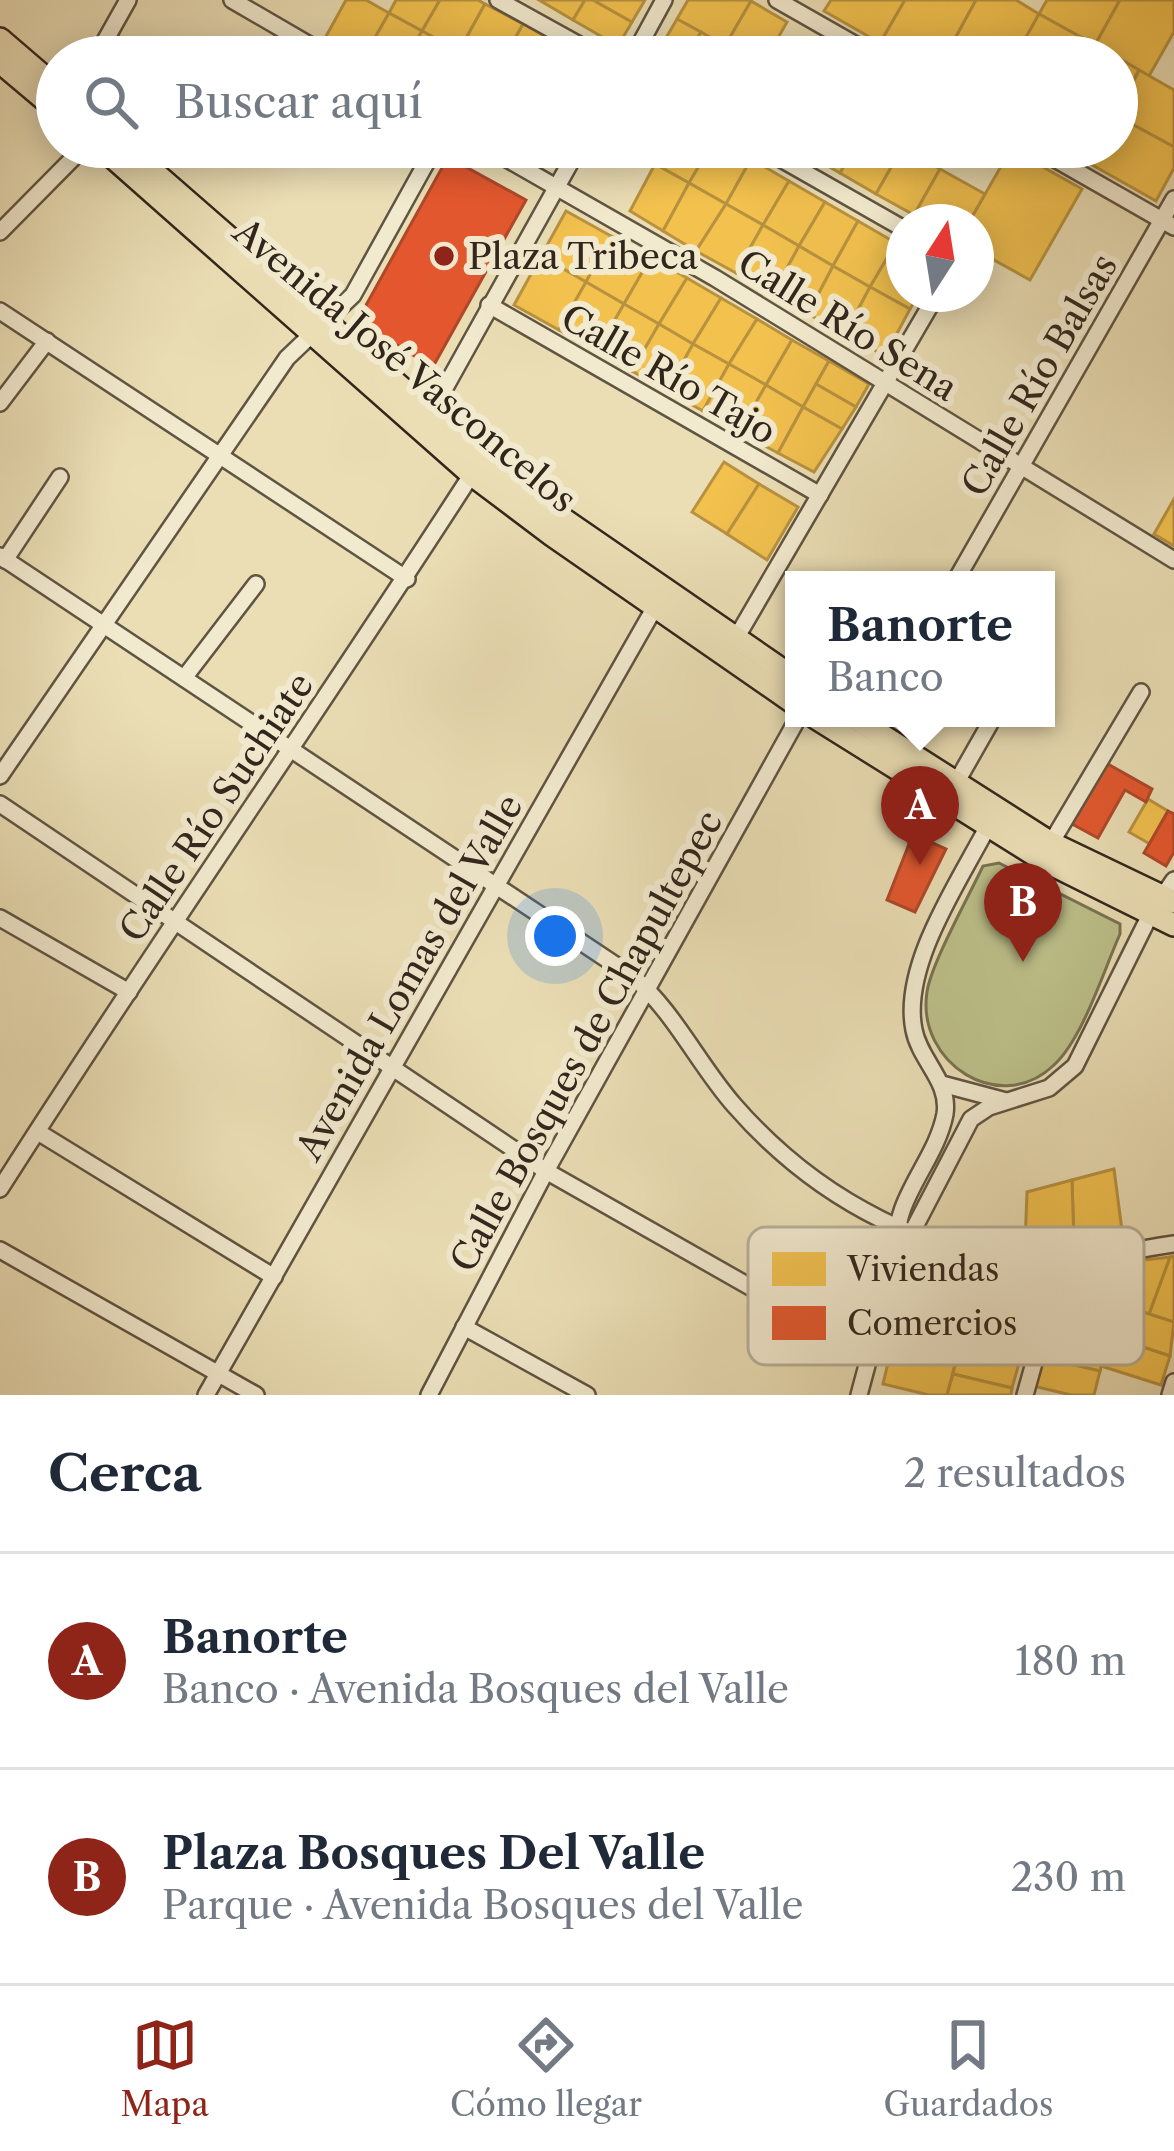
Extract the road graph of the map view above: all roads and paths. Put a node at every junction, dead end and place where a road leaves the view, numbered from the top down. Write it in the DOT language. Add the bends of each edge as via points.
graph roads {
  1 [pos="128,0"];
  2 [pos="232,0"];
  3 [pos="498,0"];
  4 [pos="664,0"];
  5 [pos="777,0"];
  6 [pos="108,36"];
  7 [pos="294,36"];
  8 [pos="564,36"];
  9 [pos="644,36"];
  10 [pos="840,36"];
  11 [pos="0,39"];
  12 [pos="0,62"];
  13 [pos="36,79"];
  14 [pos="36,88"];
  15 [pos="63,168"];
  16 [pos="127,168"];
  17 [pos="148,168"];
  18 [pos="423,168"];
  19 [pos="524,168"];
  20 [pos="567,168"];
  21 [pos="797,168"];
  22 [pos="1071,168"];
  23 [pos="556,186"];
  24 [pos="1174,199"];
  25 [pos="886,219"];
  26 [pos="1168,223"];
  27 [pos="0,232"];
  28 [pos="489,305"];
  29 [pos="0,311"];
  30 [pos="927,312"];
  31 [pos="320,327"];
  32 [pos="47,341"];
  33 [pos="886,384"];
  34 [pos="0,403"];
  35 [pos="426,422"];
  36 [pos="220,454"];
  37 [pos="476,466"];
  38 [pos="1022,468"];
  39 [pos="60,478"];
  40 [pos="820,495"];
  41 [pos="2,558"];
  42 [pos="1174,560"];
  43 [pos="961,571"];
  44 [pos="406,579"];
  45 [pos="256,584"];
  46 [pos="660,598"];
  47 [pos="104,625"];
  48 [pos="725,644"];
  49 [pos="785,673"];
  50 [pos="184,678"];
  51 [pos="1141,692"];
  52 [pos="785,695"];
  53 [pos="794,727"];
  54 [pos="828,727"];
  55 [pos="864,727"];
  56 [pos="875,727"];
  57 [pos="988,727"];
  58 [pos="292,747"];
  59 [pos="856,747"];
  60 [pos="0,776"];
  61 [pos="956,783"];
  62 [pos="0,804"];
  63 [pos="988,826"];
  64 [pos="1052,843"];
  65 [pos="497,883"];
  66 [pos="1165,899"];
  67 [pos="0,918"];
  68 [pos="176,920"];
  69 [pos="1174,925"];
  70 [pos="647,988"];
  71 [pos="129,992"];
  72 [pos="392,1066"];
  73 [pos="942,1084"];
  74 [pos="1006,1101"];
  75 [pos="38,1132"];
  76 [pos="7,1164"];
  77 [pos="546,1171"];
  78 [pos="0,1190"];
  79 [pos="892,1227"];
  80 [pos="894,1227"];
  81 [pos="916,1227"];
  82 [pos="1174,1244"];
  83 [pos="1144,1248"];
  84 [pos="0,1250"];
  85 [pos="274,1277"];
  86 [pos="748,1286"];
  87 [pos="464,1327"];
  88 [pos="868,1365"];
  89 [pos="1033,1365"];
  90 [pos="218,1374"];
  91 [pos="1174,1382"];
  92 [pos="206,1395"];
  93 [pos="256,1395"];
  94 [pos="429,1395"];
  95 [pos="587,1395"];
  96 [pos="860,1395"];
  97 [pos="1025,1395"];
  98 [pos="1170,1395"];
  1 -- 6 [label="street"];
  2 -- 7 [label="street"];
  3 -- 8 [label="street"];
  4 -- 9 [label="street"];
  5 -- 10 [label="street"];
  11 -- 13 [label="main road"];
  12 -- 14 [label="main road"];
  15 -- 27 [label="street"];
  16 -- 31 [label="main road, Avenida José Vasconcelos"];
  17 -- 31 [label="main road, Avenida José Vasconcelos"];
  18 -- 31 [label="street" via="353,295"];
  19 -- 23 [label="street, Calle Río Sena"];
  20 -- 23 [label="street"];
  21 -- 25 [label="street"];
  22 -- 26 [label="street"];
  23 -- 28 [label="street"];
  23 -- 33 [label="street, Calle Río Sena"];
  24 -- 26 [label="street, Calle Río Balsas"];
  26 -- 38 [label="street, Calle Río Balsas"];
  28 -- 35 [label="street"];
  28 -- 40 [label="street, Calle Río Tajo"];
  29 -- 32 [label="street"];
  30 -- 33 [label="street"];
  31 -- 35 [label="main road, Avenida José Vasconcelos"];
  31 -- 36 [label="street" via="287,358"];
  32 -- 34 [label="street"];
  32 -- 36 [label="street"];
  33 -- 38 [label="street, Calle Río Sena"];
  33 -- 40 [label="street"];
  35 -- 37 [label="main road, Avenida José Vasconcelos"];
  36 -- 44 [label="street"];
  36 -- 47 [label="street"];
  37 -- 44 [label="street, Calle Río Suchiate"];
  37 -- 46 [label="main road, Avenida José Vasconcelos"];
  38 -- 42 [label="street, Calle Río Sena"];
  38 -- 43 [label="street, Calle Río Balsas"];
  39 -- 41 [label="street"];
  40 -- 48 [label="street"];
  41 -- 47 [label="street"];
  44 -- 58 [label="street, Calle Río Suchiate"];
  45 -- 50 [label="street"];
  46 -- 48 [label="main road, Avenida José Vasconcelos"];
  46 -- 65 [label="street, Avenida Lomas del Valle"];
  47 -- 50 [label="street"];
  47 -- 60 [label="street"];
  48 -- 49 [label="main road, Avenida José Vasconcelos"];
  48 -- 52 [label="main road, Avenida José Vasconcelos"];
  50 -- 58 [label="street"];
  51 -- 64 [label="street"];
  53 -- 70 [label="street, Calle Bosques de Chapultepec"];
  54 -- 59 [label="main road"];
  55 -- 59 [label="street"];
  56 -- 61 [label="main road"];
  57 -- 61 [label="street"];
  58 -- 65 [label="street"];
  58 -- 68 [label="street, Calle Río Suchiate"];
  59 -- 63 [label="main road"];
  61 -- 64 [label="main road"];
  62 -- 68 [label="street"];
  63 -- 64 [label="main road"];
  63 -- 66 [label="main road" via="1060,870"];
  63 -- 73 [label="street" via="915,978 915,1036"];
  64 -- 66 [label="main road"];
  65 -- 70 [label="street"];
  65 -- 72 [label="street, Avenida Lomas del Valle"];
  66 -- 69 [label="main road"];
  66 -- 74 [label="street" via="1075,1066 1048,1088"];
  67 -- 71 [label="street"];
  68 -- 71 [label="street, Calle Río Suchiate"];
  68 -- 72 [label="street"];
  70 -- 77 [label="street, Calle Bosques de Chapultepec"];
  70 -- 79 [label="street" via="758,1132 818,1184"];
  71 -- 75 [label="street, Calle Río Suchiate"];
  72 -- 77 [label="street"];
  72 -- 85 [label="street, Avenida Lomas del Valle"];
  73 -- 74 [label="street"];
  73 -- 80 [label="street" via="941,1129"];
  74 -- 81 [label="street" via="963,1130"];
  75 -- 76 [label="street, Calle Río Suchiate"];
  75 -- 85 [label="street"];
  76 -- 78 [label="street, Calle Río Suchiate"];
  77 -- 86 [label="street"];
  77 -- 87 [label="street, Calle Bosques de Chapultepec"];
  82 -- 83 [label="street"];
  84 -- 90 [label="street"];
  85 -- 90 [label="street, Avenida Lomas del Valle"];
  87 -- 94 [label="street, Calle Bosques de Chapultepec"];
  87 -- 95 [label="street"];
  88 -- 96 [label="street"];
  89 -- 97 [label="street"];
  90 -- 92 [label="street, Avenida Lomas del Valle"];
  90 -- 93 [label="street"];
  91 -- 98 [label="street"];
}
